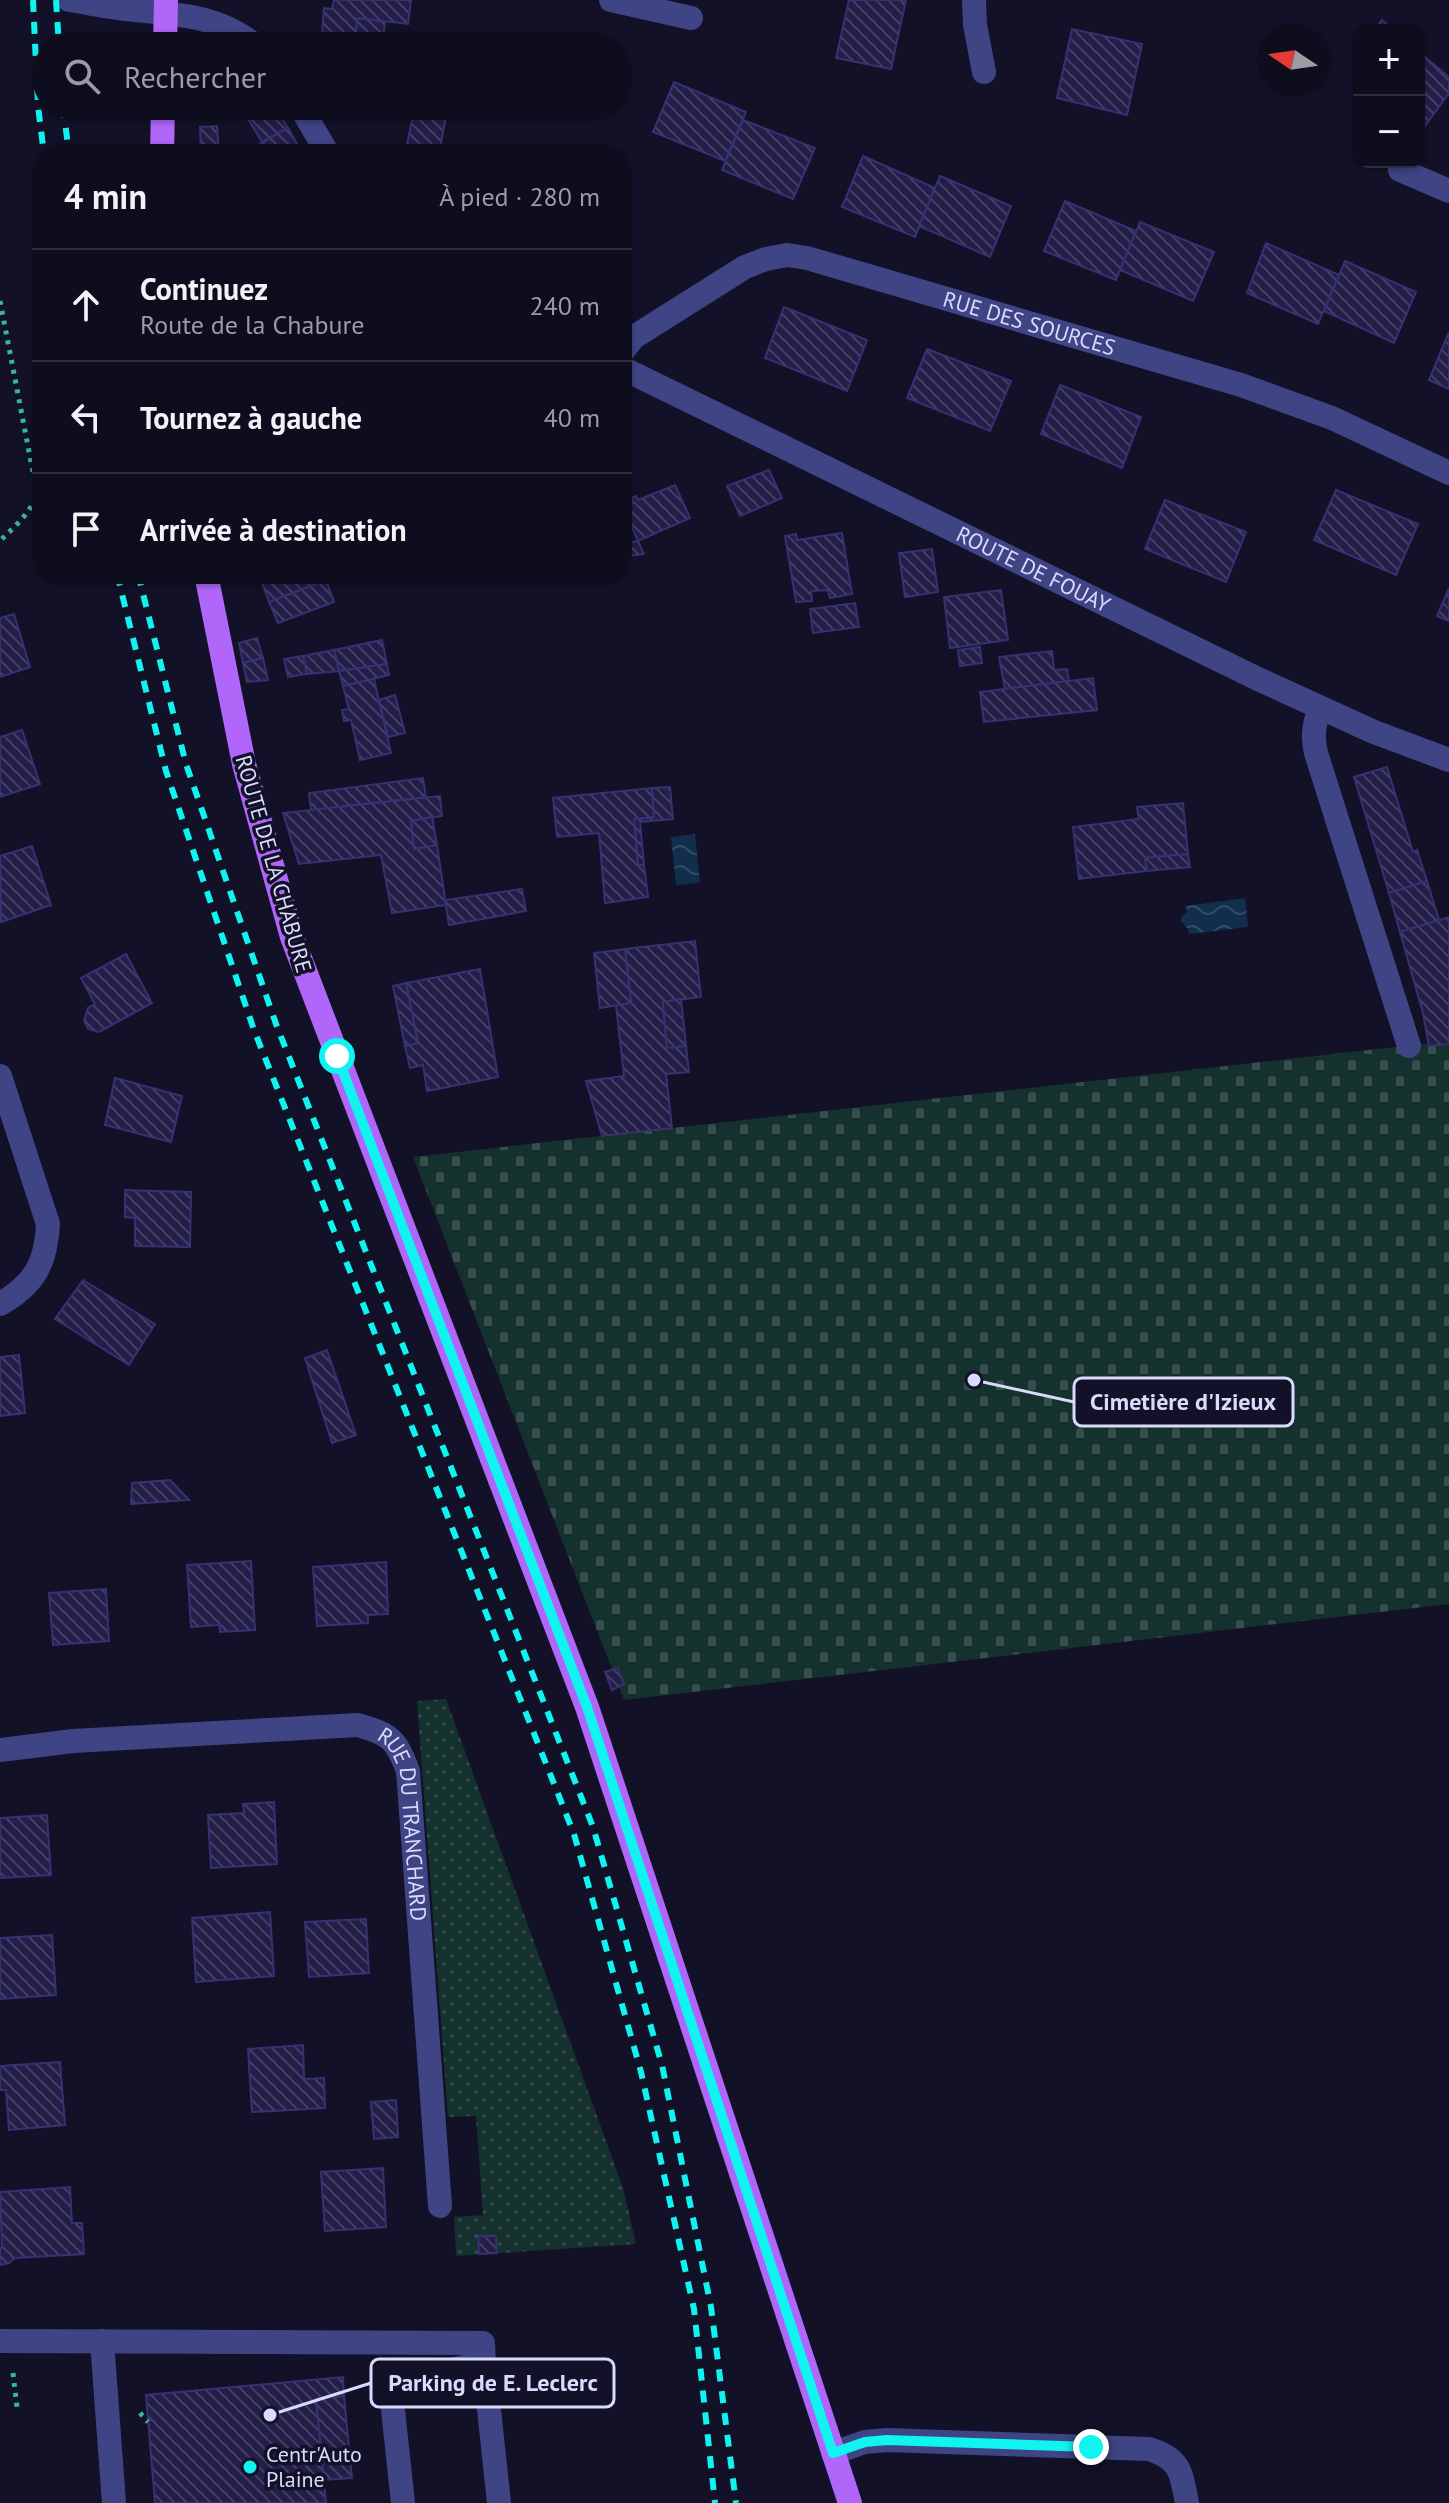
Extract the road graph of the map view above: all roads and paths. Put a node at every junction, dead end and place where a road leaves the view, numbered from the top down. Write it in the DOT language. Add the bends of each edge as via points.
graph roads {
  1 [pos="69,0"];
  2 [pos="611,0"];
  3 [pos="974,0"];
  4 [pos="170,4"];
  5 [pos="691,18"];
  6 [pos="167,32"];
  7 [pos="237,32"];
  8 [pos="984,72"];
  9 [pos="163,120"];
  10 [pos="308,120"];
  11 [pos="162,144"];
  12 [pos="322,144"];
  13 [pos="1400,170"];
  14 [pos="1449,191"];
  15 [pos="0,301"];
  16 [pos="632,340"];
  17 [pos="632,373"];
  18 [pos="32,467"];
  19 [pos="1449,473"];
  20 [pos="32,507"];
  21 [pos="0,541"];
  22 [pos="208,584"];
  23 [pos="1320,708"];
  24 [pos="1449,760"];
  25 [pos="1409,1046"];
  26 [pos="0,1076"];
  27 [pos="0,1304"];
  28 [pos="0,1750"];
  29 [pos="440,2206"];
  30 [pos="0,2341"];
  31 [pos="102,2341"];
  32 [pos="484,2363"];
  33 [pos="833,2453"];
  34 [pos="114,2503"];
  35 [pos="403,2503"];
  36 [pos="499,2503"];
  37 [pos="850,2503"];
  38 [pos="1187,2503"];
  1 -- 4 [label="street" via="120,9"];
  2 -- 5 [label="street"];
  3 -- 8 [label="street"];
  4 -- 6 [label="main road"];
  4 -- 7 [label="street"];
  9 -- 11 [label="main road"];
  10 -- 12 [label="street"];
  13 -- 14 [label="street"];
  15 -- 18 [label="path"];
  16 -- 19 [label="street, RUE DES SOURCES" via="745,267 787,255 807,258 1241,385 1332,418"];
  17 -- 23 [label="street, ROUTE DE FOUAY"];
  20 -- 21 [label="path"];
  22 -- 33 [label="main road, ROUTE DE LA CHABURE" via="244,764 292,937 587,1707"];
  23 -- 24 [label="street, ROUTE DE FOUAY"];
  23 -- 25 [label="street" via="1314,724 1316,753"];
  26 -- 27 [label="street" via="48,1224 47,1248 37,1272 20,1292"];
  28 -- 29 [label="street, RUE DU TRANCHARD" via="358,1725 383,1732 400,1749 408,1771"];
  30 -- 31 [label="street"];
  31 -- 32 [label="street" via="483,2343"];
  31 -- 34 [label="street"];
  32 -- 35 [label="street" via="390,2382"];
  32 -- 36 [label="street"];
  33 -- 37 [label="main road, ROUTE DE LA CHABURE"];
  33 -- 38 [label="street" via="887,2440 1149,2449 1178,2465"];
}
